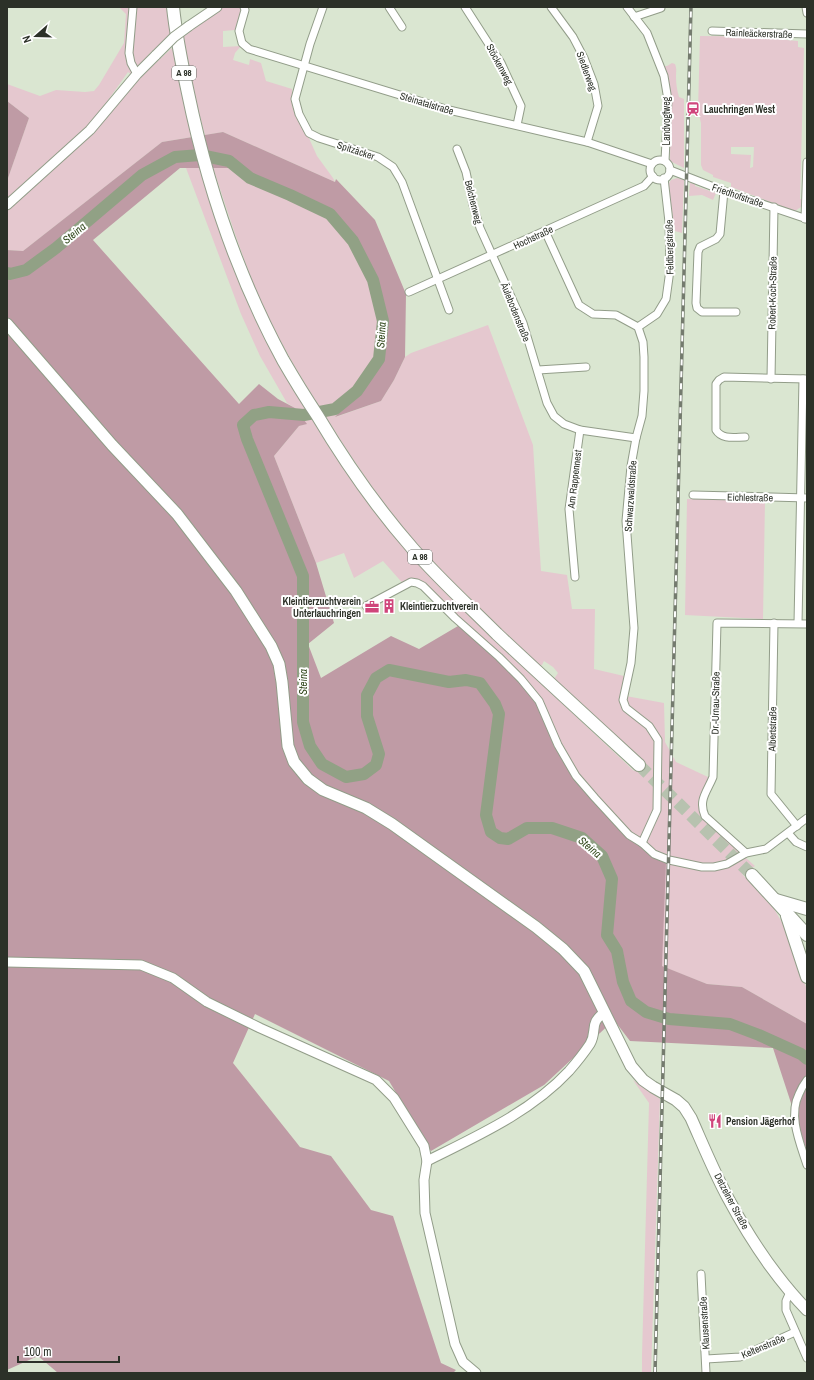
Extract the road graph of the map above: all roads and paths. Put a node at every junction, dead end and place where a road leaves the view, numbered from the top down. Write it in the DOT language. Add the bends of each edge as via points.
graph roads {
  1 [pos="133,7"];
  2 [pos="173,7"];
  3 [pos="217,7"];
  4 [pos="244,7"];
  5 [pos="323,7"];
  6 [pos="389,7"];
  7 [pos="465,7"];
  8 [pos="551,7"];
  9 [pos="627,7"];
  10 [pos="661,7"];
  11 [pos="806,7"];
  12 [pos="807,14"];
  13 [pos="634,17"];
  14 [pos="402,27"];
  15 [pos="712,31"];
  16 [pos="807,34"];
  17 [pos="304,65"];
  18 [pos="138,74"];
  19 [pos="516,125"];
  20 [pos="587,142"];
  21 [pos="457,149"];
  22 [pos="665,161"];
  23 [pos="807,162"];
  24 [pos="652,164"];
  25 [pos="670,170"];
  26 [pos="653,176"];
  27 [pos="664,178"];
  28 [pos="724,191"];
  29 [pos="7,205"];
  30 [pos="774,207"];
  31 [pos="806,219"];
  32 [pos="545,231"];
  33 [pos="492,255"];
  34 [pos="438,280"];
  35 [pos="409,292"];
  36 [pos="449,310"];
  37 [pos="736,312"];
  38 [pos="7,324"];
  39 [pos="638,327"];
  40 [pos="586,367"];
  41 [pos="538,370"];
  42 [pos="771,379"];
  43 [pos="805,379"];
  44 [pos="580,430"];
  45 [pos="745,437"];
  46 [pos="636,438"];
  47 [pos="693,495"];
  48 [pos="804,498"];
  49 [pos="575,576"];
  50 [pos="366,606"];
  51 [pos="774,623"];
  52 [pos="798,623"];
  53 [pos="807,624"];
  54 [pos="639,765"];
  55 [pos="807,818"];
  56 [pos="797,826"];
  57 [pos="788,833"];
  58 [pos="642,843"];
  59 [pos="807,847"];
  60 [pos="746,853"];
  61 [pos="752,875"];
  62 [pos="775,900"];
  63 [pos="807,909"];
  64 [pos="786,911"];
  65 [pos="807,935"];
  66 [pos="7,962"];
  67 [pos="807,976"];
  68 [pos="605,1012"];
  69 [pos="807,1080"];
  70 [pos="427,1160"];
  71 [pos="807,1164"];
  72 [pos="702,1274"];
  73 [pos="790,1292"];
  74 [pos="807,1310"];
  75 [pos="795,1332"];
  76 [pos="807,1358"];
  77 [pos="706,1359"];
  78 [pos="476,1373"];
  79 [pos="706,1373"];
  1 -- 18 [label="street" via="129,53 131,63"];
  2 -- 54 [label="highway, A 98" via="198,139 230,242 254,301 283,360 326,431 354,474 446,585"];
  3 -- 18 [label="street, bridge" via="174,37"];
  4 -- 17 [label="street, Steinatalstraße" via="239,31 242,43 249,49"];
  5 -- 17 [label="street, Spitzäcker"];
  6 -- 14 [label="street"];
  7 -- 19 [label="street, Stöckenweg" via="501,63 521,106"];
  8 -- 20 [label="street, Siedlerweg" via="573,37 594,84 598,106"];
  9 -- 13 [label="street, Landvogtweg"];
  10 -- 13 [label="street"];
  11 -- 12 [label="street"];
  13 -- 22 [label="street, Landvogtweg" via="647,33 664,76 668,100"];
  15 -- 16 [label="street, Rainleäckerstraße"];
  17 -- 19 [label="street, Steinatalstraße" via="449,110"];
  17 -- 34 [label="street, Spitzäcker" via="295,99 299,114 309,132 319,138 378,157 393,167 402,182"];
  18 -- 29 [label="street" via="90,130"];
  19 -- 20 [label="street, Steinatalstraße"];
  20 -- 24 [label="street, Steinatalstraße"];
  21 -- 33 [label="street, Belchenweg" via="466,172 480,228"];
  22 -- 24 [label="street" via="656,160"];
  22 -- 25 [label="street"];
  23 -- 31 [label="street"];
  24 -- 26 [label="street" via="650,171"];
  25 -- 27 [label="street"];
  25 -- 28 [label="street, Friedhofstraße"];
  26 -- 27 [label="street" via="658,179"];
  26 -- 32 [label="street, Hochstraße" via="644,186"];
  27 -- 39 [label="street, Feldbergstraße" via="670,264 666,299 657,314"];
  28 -- 30 [label="street, Friedhofstraße"];
  28 -- 37 [label="street" via="720,234 716,239 700,247 698,252 696,303 702,312"];
  30 -- 31 [label="street, Friedhofstraße"];
  30 -- 42 [label="street, Robert-Koch-Straße"];
  32 -- 33 [label="street, Hochstraße"];
  32 -- 39 [label="street" via="579,305 593,314 616,315"];
  33 -- 34 [label="street, Hochstraße"];
  33 -- 41 [label="street, Äulebodenstraße" via="523,323"];
  34 -- 35 [label="street, Hochstraße"];
  34 -- 36 [label="street, Spitzäcker"];
  38 -- 68 [label="main road, Detzelner Straße" via="112,446 177,514 236,591 271,646 279,664 288,746 294,762 308,779 323,790 366,808 392,824 563,948 584,971"];
  39 -- 46 [label="street, Schwarzwaldstraße" via="643,342 644,391 642,416"];
  40 -- 41 [label="street"];
  41 -- 44 [label="street, Äulebodenstraße" via="547,403 554,416 564,424"];
  42 -- 43 [label="street"];
  42 -- 45 [label="street" via="724,377 716,384 718,434"];
  43 -- 48 [label="street"];
  44 -- 46 [label="street, Äulebodenstraße"];
  44 -- 49 [label="street, Am Rappennest" via="569,509"];
  46 -- 58 [label="street, Schwarzwaldstraße" via="626,521 634,628 631,663 623,700 626,708 649,726 658,740 657,810"];
  47 -- 48 [label="street, Eichlestraße"];
  48 -- 52 [label="street"];
  50 -- 58 [label="street" via="411,582 423,586 521,679 539,701 558,745 576,776 629,835"];
  51 -- 52 [label="street, Dr.-Urnau-Straße"];
  51 -- 56 [label="street, Albertstraße" via="771,794"];
  51 -- 60 [label="street, Dr.-Urnau-Straße" via="717,623 713,778 702,801 702,808 705,816"];
  52 -- 53 [label="street, Dr.-Urnau-Straße"];
  55 -- 56 [label="street"];
  56 -- 57 [label="street"];
  57 -- 59 [label="street" via="796,842"];
  57 -- 60 [label="street" via="766,849"];
  58 -- 60 [label="street" via="654,854 702,867 727,864"];
  61 -- 62 [label="highway"];
  62 -- 63 [label="highway"];
  62 -- 64 [label="highway"];
  64 -- 65 [label="highway"];
  64 -- 67 [label="highway"];
  66 -- 70 [label="street" via="141,965 173,978 207,1002 376,1080 402,1110 424,1146"];
  68 -- 70 [label="street" via="595,1020 591,1042 569,1070 539,1098 483,1133"];
  68 -- 73 [label="main road, Detzelner Straße" via="631,1066 643,1080 684,1107 728,1198 768,1264"];
  69 -- 71 [label="street" via="798,1094 794,1120"];
  70 -- 78 [label="street" via="424,1180 425,1213 455,1344 463,1362"];
  72 -- 77 [label="street, Klausenstraße"];
  73 -- 74 [label="main road, Detzelner Straße"];
  73 -- 75 [label="street" via="786,1310"];
  75 -- 76 [label="street"];
  75 -- 77 [label="street, Keltenstraße" via="740,1356"];
  77 -- 79 [label="street, Klausenstraße"];
}
